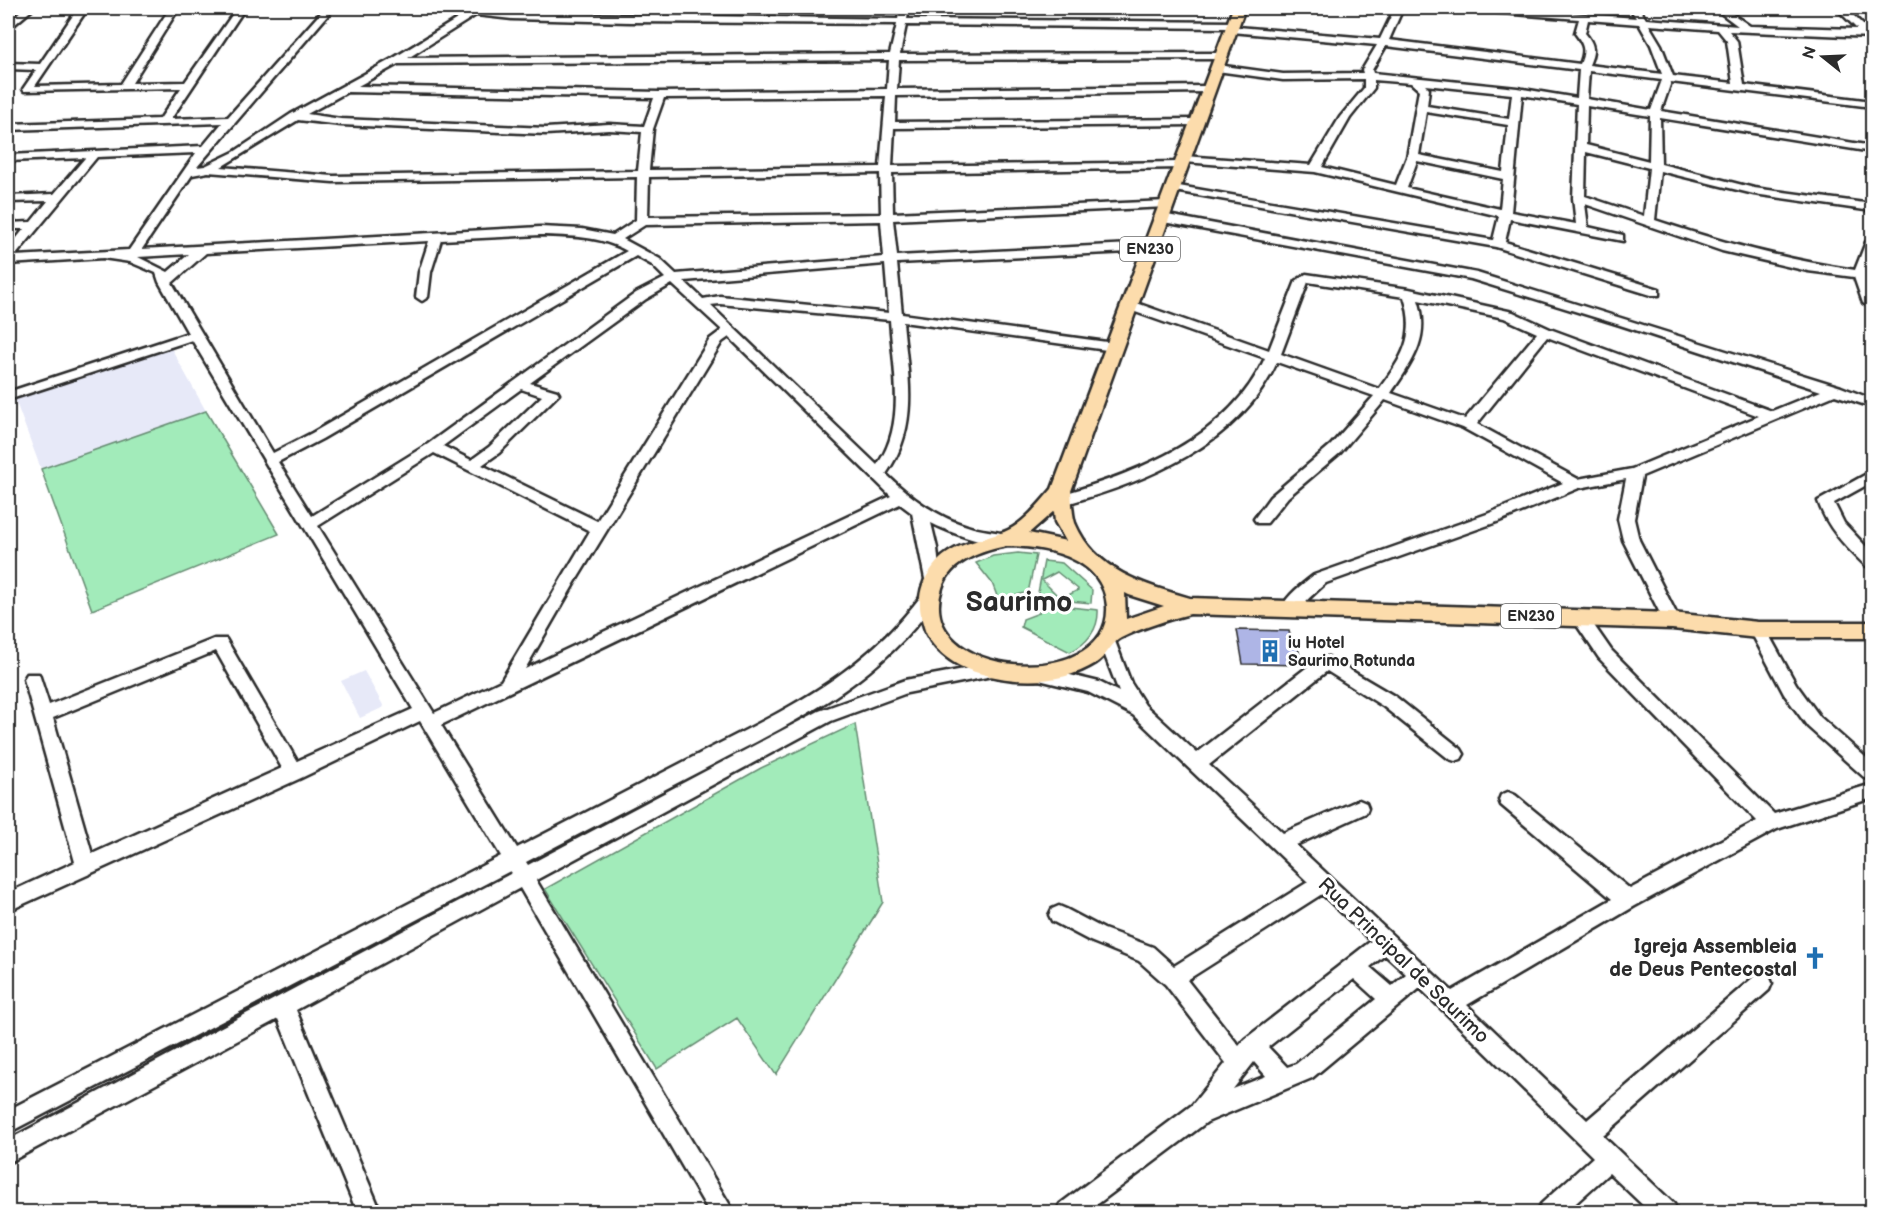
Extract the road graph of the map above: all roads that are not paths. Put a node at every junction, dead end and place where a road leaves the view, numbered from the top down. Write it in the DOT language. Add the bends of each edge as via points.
graph roads {
  1 [pos="29,8"];
  2 [pos="82,8"];
  3 [pos="174,8"];
  4 [pos="241,8"];
  5 [pos="330,8"];
  6 [pos="905,8"];
  7 [pos="1239,8"];
  8 [pos="1399,8"];
  9 [pos="1476,8"];
  10 [pos="1635,8"];
  11 [pos="1719,8"];
  12 [pos="1841,8"];
  13 [pos="478,10"];
  14 [pos="1584,16"];
  15 [pos="1641,20"];
  16 [pos="901,24"];
  17 [pos="8,27"];
  18 [pos="1232,27"];
  19 [pos="1721,28"];
  20 [pos="1749,30"];
  21 [pos="1865,32"];
  22 [pos="1872,40"];
  23 [pos="1381,42"];
  24 [pos="894,58"];
  25 [pos="396,61"];
  26 [pos="1219,62"];
  27 [pos="8,66"];
  28 [pos="1584,66"];
  29 [pos="41,68"];
  30 [pos="1369,76"];
  31 [pos="1668,77"];
  32 [pos="1412,79"];
  33 [pos="190,85"];
  34 [pos="125,86"];
  35 [pos="1739,87"];
  36 [pos="347,89"];
  37 [pos="1208,89"];
  38 [pos="1517,91"];
  39 [pos="891,92"];
  40 [pos="660,95"];
  41 [pos="1582,102"];
  42 [pos="1872,104"];
  43 [pos="1422,108"];
  44 [pos="1654,114"];
  45 [pos="295,117"];
  46 [pos="231,120"];
  47 [pos="164,121"];
  48 [pos="1196,122"];
  49 [pos="1514,123"];
  50 [pos="890,125"];
  51 [pos="8,127"];
  52 [pos="648,129"];
  53 [pos="1580,147"];
  54 [pos="206,149"];
  55 [pos="1872,149"];
  56 [pos="92,156"];
  57 [pos="1413,157"];
  58 [pos="8,158"];
  59 [pos="1182,162"];
  60 [pos="1655,164"];
  61 [pos="885,168"];
  62 [pos="208,169"];
  63 [pos="1315,169"];
  64 [pos="187,172"];
  65 [pos="643,173"];
  66 [pos="1509,177"];
  67 [pos="1173,188"];
  68 [pos="1400,190"];
  69 [pos="56,197"];
  70 [pos="1579,198"];
  71 [pos="8,199"];
  72 [pos="1872,208"];
  73 [pos="1164,211"];
  74 [pos="1505,215"];
  75 [pos="887,217"];
  76 [pos="642,220"];
  77 [pos="1650,221"];
  78 [pos="34,225"];
  79 [pos="8,226"];
  80 [pos="1582,229"];
  81 [pos="436,236"];
  82 [pos="1619,238"];
  83 [pos="615,239"];
  84 [pos="1872,242"];
  85 [pos="1498,244"];
  86 [pos="1151,247"];
  87 [pos="202,249"];
  88 [pos="638,250"];
  89 [pos="174,251"];
  90 [pos="133,253"];
  91 [pos="104,255"];
  92 [pos="8,258"];
  93 [pos="892,260"];
  94 [pos="1859,274"];
  95 [pos="161,275"];
  96 [pos="674,278"];
  97 [pos="1655,292"];
  98 [pos="1409,293"];
  99 [pos="422,297"];
  100 [pos="701,303"];
  101 [pos="1872,304"];
  102 [pos="1129,305"];
  103 [pos="895,317"];
  104 [pos="730,331"];
  105 [pos="1545,332"];
  106 [pos="197,334"];
  107 [pos="1114,347"];
  108 [pos="1271,356"];
  109 [pos="518,384"];
  110 [pos="1836,390"];
  111 [pos="1384,394"];
  112 [pos="8,396"];
  113 [pos="1872,403"];
  114 [pos="1774,417"];
  115 [pos="1468,425"];
  116 [pos="433,447"];
  117 [pos="270,460"];
  118 [pos="470,467"];
  119 [pos="1635,473"];
  120 [pos="879,474"];
  121 [pos="1872,476"];
  122 [pos="1576,484"];
  123 [pos="1062,496"];
  124 [pos="901,497"];
  125 [pos="920,512"];
  126 [pos="1262,519"];
  127 [pos="311,524"];
  128 [pos="599,529"];
  129 [pos="1006,539"];
  130 [pos="1086,558"];
  131 [pos="1872,562"];
  132 [pos="1104,573"];
  133 [pos="930,590"];
  134 [pos="1190,606"];
  135 [pos="1289,608"];
  136 [pos="1580,618"];
  137 [pos="1672,621"];
  138 [pos="1758,630"];
  139 [pos="1872,630"];
  140 [pos="1109,637"];
  141 [pos="991,670"];
  142 [pos="1041,674"];
  143 [pos="33,679"];
  144 [pos="508,684"];
  145 [pos="820,709"];
  146 [pos="1139,710"];
  147 [pos="43,715"];
  148 [pos="427,717"];
  149 [pos="1455,754"];
  150 [pos="1198,763"];
  151 [pos="294,773"];
  152 [pos="1872,773"];
  153 [pos="1872,791"];
  154 [pos="1508,800"];
  155 [pos="1359,808"];
  156 [pos="1771,824"];
  157 [pos="1281,843"];
  158 [pos="513,858"];
  159 [pos="86,867"];
  160 [pos="524,876"];
  161 [pos="1323,883"];
  162 [pos="1628,900"];
  163 [pos="8,902"];
  164 [pos="1059,915"];
  165 [pos="1386,942"];
  166 [pos="1354,966"];
  167 [pos="1421,975"];
  168 [pos="1173,978"];
  169 [pos="1762,983"];
  170 [pos="1391,999"];
  171 [pos="1450,1004"];
  172 [pos="283,1005"];
  173 [pos="1253,1046"];
  174 [pos="1240,1064"];
  175 [pos="1284,1080"];
  176 [pos="1200,1113"];
  177 [pos="8,1122"];
  178 [pos="1586,1136"];
  179 [pos="8,1152"];
  180 [pos="1609,1158"];
  181 [pos="369,1212"];
  182 [pos="722,1212"];
  183 [pos="1068,1212"];
  184 [pos="1550,1212"];
  185 [pos="1666,1212"];
  1 -- 17 [label="street"];
  2 -- 29 [label="street"];
  3 -- 34 [label="street"];
  4 -- 33 [label="street"];
  5 -- 46 [label="street"];
  6 -- 16 [label="street"];
  7 -- 18 [label="main road, EN230"];
  8 -- 23 [label="street"];
  9 -- 14 [label="street"];
  10 -- 15 [label="street"];
  11 -- 20 [label="street"];
  12 -- 21 [label="street"];
  13 -- 16 [label="street" via="606,19"];
  13 -- 25 [label="street"];
  14 -- 15 [label="street"];
  14 -- 28 [label="street" via="1580,33 1590,52"];
  15 -- 19 [label="street"];
  15 -- 31 [label="street"];
  16 -- 18 [label="street"];
  16 -- 24 [label="street"];
  18 -- 23 [label="street"];
  18 -- 26 [label="main road, EN230"];
  19 -- 20 [label="street"];
  19 -- 35 [label="street" via="1732,41"];
  20 -- 21 [label="street"];
  21 -- 22 [label="street"];
  23 -- 28 [label="street"];
  23 -- 30 [label="street" via="1367,70"];
  24 -- 25 [label="street"];
  24 -- 26 [label="street"];
  24 -- 39 [label="street"];
  25 -- 36 [label="street"];
  26 -- 30 [label="street" via="1283,77"];
  26 -- 37 [label="main road, EN230"];
  27 -- 29 [label="street"];
  28 -- 31 [label="street"];
  28 -- 41 [label="street"];
  29 -- 34 [label="street" via="27,89"];
  30 -- 32 [label="street"];
  30 -- 63 [label="street" via="1369,88 1345,117"];
  31 -- 35 [label="street"];
  31 -- 44 [label="street"];
  32 -- 38 [label="street"];
  32 -- 43 [label="street" via="1424,89"];
  33 -- 34 [label="street"];
  33 -- 47 [label="street"];
  35 -- 42 [label="street"];
  36 -- 40 [label="street"];
  36 -- 45 [label="street"];
  37 -- 39 [label="street"];
  37 -- 48 [label="main road, EN230"];
  38 -- 41 [label="street"];
  38 -- 49 [label="street"];
  39 -- 40 [label="street"];
  39 -- 50 [label="street"];
  40 -- 52 [label="street"];
  41 -- 44 [label="street"];
  41 -- 53 [label="street"];
  43 -- 49 [label="street"];
  43 -- 57 [label="street"];
  44 -- 55 [label="street"];
  44 -- 60 [label="street"];
  45 -- 52 [label="street" via="546,131"];
  45 -- 62 [label="street"];
  46 -- 47 [label="street"];
  46 -- 54 [label="street"];
  47 -- 51 [label="street"];
  48 -- 50 [label="street"];
  48 -- 59 [label="main road, EN230"];
  49 -- 66 [label="street"];
  50 -- 61 [label="street"];
  52 -- 65 [label="street"];
  53 -- 60 [label="street"];
  53 -- 70 [label="street"];
  54 -- 56 [label="street"];
  54 -- 64 [label="street"];
  56 -- 58 [label="street"];
  56 -- 69 [label="street"];
  57 -- 66 [label="street"];
  57 -- 68 [label="street"];
  59 -- 61 [label="street"];
  59 -- 63 [label="street"];
  59 -- 67 [label="main road, EN230"];
  60 -- 72 [label="street" via="1754,191"];
  60 -- 77 [label="street"];
  61 -- 65 [label="street"];
  61 -- 75 [label="street"];
  62 -- 64 [label="street"];
  62 -- 65 [label="street" via="333,179"];
  63 -- 68 [label="street"];
  64 -- 90 [label="street"];
  65 -- 76 [label="street"];
  66 -- 74 [label="street"];
  67 -- 73 [label="main road, EN230"];
  67 -- 85 [label="street"];
  68 -- 74 [label="street"];
  69 -- 71 [label="street"];
  69 -- 78 [label="street"];
  70 -- 77 [label="street"];
  70 -- 80 [label="street"];
  73 -- 75 [label="street"];
  73 -- 86 [label="main road, EN230"];
  73 -- 110 [label="street" via="1473,276"];
  74 -- 80 [label="street"];
  74 -- 85 [label="street"];
  75 -- 76 [label="street"];
  75 -- 93 [label="street"];
  76 -- 83 [label="street"];
  77 -- 94 [label="street" via="1726,248"];
  78 -- 79 [label="street"];
  78 -- 92 [label="street"];
  80 -- 82 [label="street"];
  81 -- 83 [label="street" via="540,231"];
  81 -- 87 [label="street"];
  81 -- 99 [label="street"];
  83 -- 88 [label="street"];
  84 -- 94 [label="street"];
  85 -- 97 [label="street"];
  86 -- 93 [label="street"];
  86 -- 102 [label="main road, EN230"];
  87 -- 89 [label="street"];
  87 -- 95 [label="street"];
  88 -- 96 [label="street"];
  88 -- 117 [label="street"];
  89 -- 90 [label="street"];
  89 -- 95 [label="street"];
  90 -- 91 [label="street"];
  91 -- 92 [label="street"];
  91 -- 95 [label="street" via="122,256"];
  93 -- 96 [label="street"];
  93 -- 103 [label="street"];
  94 -- 101 [label="street"];
  95 -- 106 [label="street"];
  96 -- 100 [label="street"];
  96 -- 109 [label="street" via="641,296"];
  98 -- 105 [label="street" via="1508,315"];
  98 -- 108 [label="street" via="1306,278"];
  98 -- 111 [label="street" via="1416,316 1415,340"];
  100 -- 103 [label="street" via="720,300"];
  100 -- 104 [label="street"];
  102 -- 107 [label="main road, EN230"];
  102 -- 108 [label="street"];
  103 -- 107 [label="street"];
  103 -- 120 [label="street" via="900,431 892,455"];
  104 -- 120 [label="street"];
  104 -- 128 [label="street" via="717,339"];
  105 -- 114 [label="street"];
  105 -- 115 [label="street"];
  106 -- 112 [label="street"];
  106 -- 117 [label="street"];
  107 -- 123 [label="main road, EN230"];
  108 -- 111 [label="street"];
  108 -- 123 [label="street" via="1261,381 1237,409 1192,447 1102,489"];
  109 -- 116 [label="street"];
  109 -- 118 [label="street" via="552,394 511,435"];
  110 -- 113 [label="street"];
  110 -- 114 [label="street"];
  111 -- 115 [label="street"];
  111 -- 126 [label="street" via="1325,459 1288,486"];
  114 -- 119 [label="street"];
  115 -- 122 [label="street"];
  116 -- 118 [label="street"];
  116 -- 127 [label="street"];
  117 -- 127 [label="street"];
  118 -- 128 [label="street"];
  119 -- 122 [label="street"];
  119 -- 137 [label="street" via="1626,519 1631,540"];
  120 -- 124 [label="street"];
  121 -- 131 [label="street" via="1826,501 1829,515"];
  122 -- 135 [label="street" via="1320,579"];
  123 -- 129 [label="main road, EN230"];
  123 -- 130 [label="main road, EN230" via="1065,522"];
  124 -- 125 [label="street"];
  124 -- 144 [label="street"];
  125 -- 129 [label="street" via="965,533"];
  125 -- 133 [label="street" via="929,548"];
  127 -- 148 [label="street"];
  128 -- 144 [label="street"];
  129 -- 130 [label="main road, EN230" via="1050,542"];
  129 -- 133 [label="main road, EN230" via="964,551 949,562"];
  130 -- 132 [label="main road, EN230"];
  132 -- 134 [label="main road, EN230" via="1143,593"];
  132 -- 140 [label="main road, EN230" via="1117,602 1117,618"];
  133 -- 141 [label="main road, EN230" via="930,616 937,633 969,661"];
  133 -- 145 [label="street" via="889,646"];
  134 -- 135 [label="main road, EN230"];
  134 -- 140 [label="main road, EN230" via="1151,616"];
  135 -- 136 [label="main road, EN230"];
  136 -- 137 [label="main road, EN230"];
  136 -- 156 [label="street" via="1611,661"];
  137 -- 138 [label="main road, EN230"];
  138 -- 139 [label="main road, EN230"];
  138 -- 152 [label="street" via="1790,689 1814,722"];
  140 -- 142 [label="main road, EN230" via="1080,662"];
  140 -- 146 [label="street" via="1123,684"];
  141 -- 142 [label="main road, EN230"];
  141 -- 145 [label="street"];
  142 -- 146 [label="street" via="1093,687"];
  143 -- 147 [label="street"];
  144 -- 148 [label="street"];
  145 -- 158 [label="street"];
  145 -- 160 [label="street"];
  146 -- 150 [label="street, Rua Principal de Saurimo"];
  147 -- 151 [label="street" via="220,643"];
  147 -- 159 [label="street"];
  148 -- 151 [label="street"];
  148 -- 158 [label="street"];
  149 -- 150 [label="street" via="1390,702 1328,663"];
  150 -- 157 [label="street, Rua Principal de Saurimo"];
  151 -- 159 [label="street"];
  153 -- 156 [label="street"];
  154 -- 162 [label="street"];
  155 -- 157 [label="street"];
  156 -- 162 [label="street"];
  157 -- 161 [label="street, Rua Principal de Saurimo"];
  158 -- 160 [label="street"];
  158 -- 177 [label="street"];
  159 -- 163 [label="street"];
  160 -- 172 [label="street"];
  160 -- 182 [label="street"];
  161 -- 165 [label="street, Rua Principal de Saurimo"];
  161 -- 168 [label="street"];
  162 -- 171 [label="street"];
  164 -- 168 [label="street" via="1146,954"];
  165 -- 166 [label="street"];
  165 -- 167 [label="street, Rua Principal de Saurimo"];
  166 -- 170 [label="street"];
  166 -- 173 [label="street"];
  167 -- 170 [label="street"];
  167 -- 171 [label="street, Rua Principal de Saurimo"];
  168 -- 174 [label="street"];
  169 -- 178 [label="street"];
  170 -- 175 [label="street" via="1304,1071"];
  171 -- 178 [label="street, Rua Principal de Saurimo"];
  172 -- 179 [label="street"];
  172 -- 181 [label="street"];
  173 -- 174 [label="street"];
  173 -- 175 [label="street"];
  174 -- 176 [label="street"];
  175 -- 176 [label="street"];
  176 -- 183 [label="street"];
  178 -- 180 [label="street, Rua Principal de Saurimo"];
  180 -- 184 [label="street"];
  180 -- 185 [label="street, Rua Principal de Saurimo"];
}
